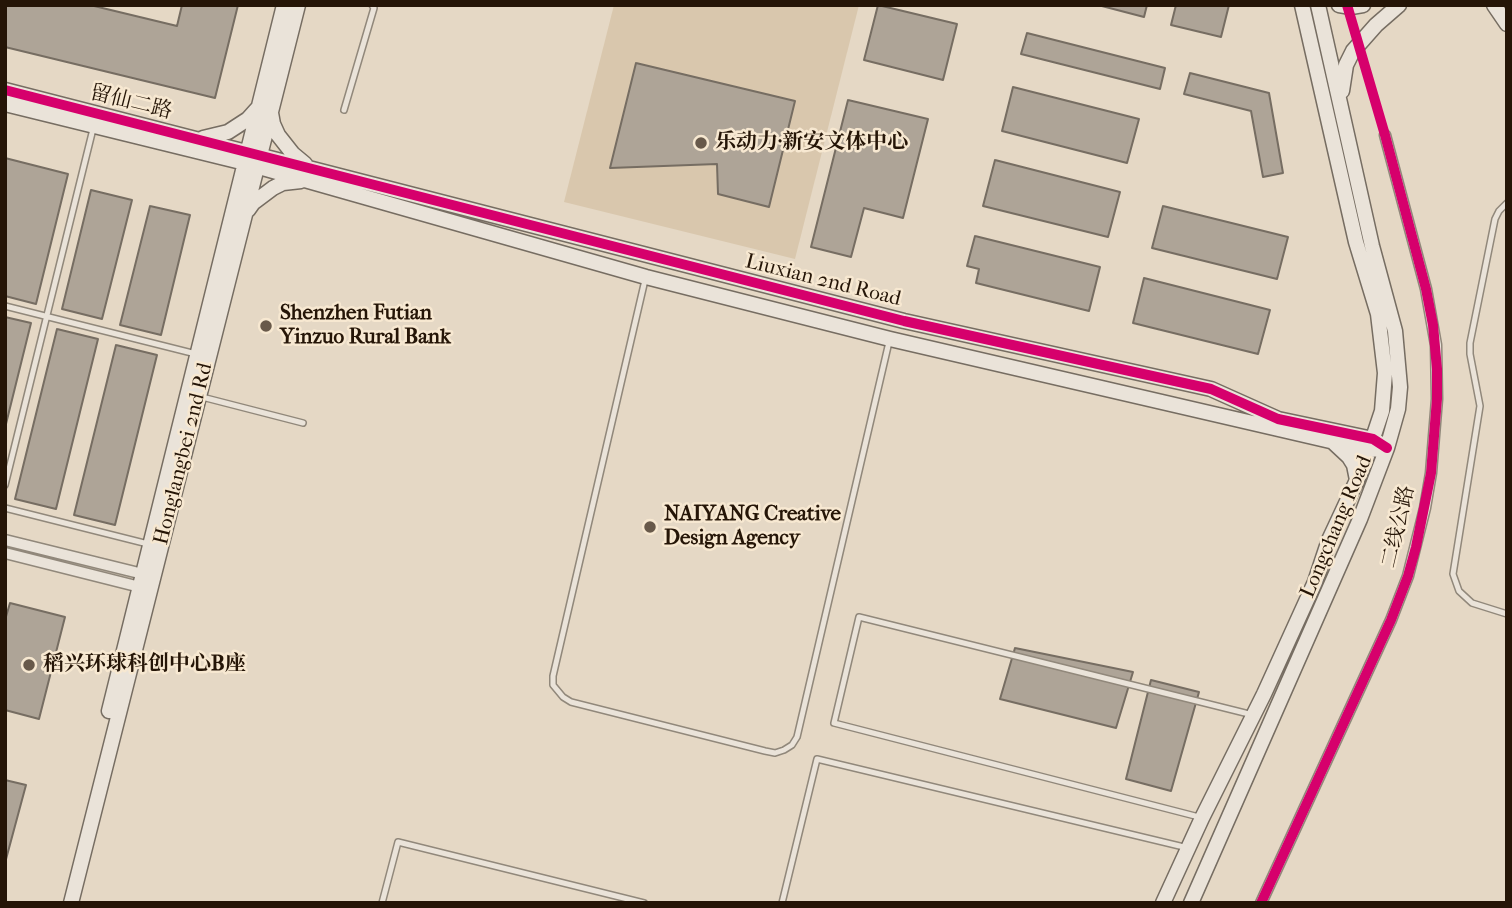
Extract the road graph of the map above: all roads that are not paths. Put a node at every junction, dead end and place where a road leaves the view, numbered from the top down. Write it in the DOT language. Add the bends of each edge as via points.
graph roads {
  1 [pos="284,5"];
  2 [pos="298,5"];
  3 [pos="372,5"];
  4 [pos="1303,5"];
  5 [pos="1318,5"];
  6 [pos="1339,5"];
  7 [pos="1363,5"];
  8 [pos="1494,5"];
  9 [pos="1397,7"];
  10 [pos="1507,24"];
  11 [pos="5,90"];
  12 [pos="5,104"];
  13 [pos="265,109"];
  14 [pos="1341,109"];
  15 [pos="344,110"];
  16 [pos="93,126"];
  17 [pos="1385,135"];
  18 [pos="191,138"];
  19 [pos="252,159"];
  20 [pos="312,175"];
  21 [pos="1507,203"];
  22 [pos="245,214"];
  23 [pos="646,277"];
  24 [pos="5,306"];
  25 [pos="47,317"];
  26 [pos="890,339"];
  27 [pos="197,355"];
  28 [pos="1219,393"];
  29 [pos="199,397"];
  30 [pos="1212,413"];
  31 [pos="303,423"];
  32 [pos="1329,441"];
  33 [pos="1371,444"];
  34 [pos="1387,448"];
  35 [pos="1357,482"];
  36 [pos="5,485"];
  37 [pos="5,508"];
  38 [pos="5,540"];
  39 [pos="150,545"];
  40 [pos="5,553"];
  41 [pos="145,581"];
  42 [pos="1507,614"];
  43 [pos="1254,715"];
  44 [pos="1202,818"];
  45 [pos="1188,848"];
  46 [pos="62,903"];
  47 [pos="71,903"];
  48 [pos="382,903"];
  49 [pos="644,903"];
  50 [pos="782,903"];
  51 [pos="1163,903"];
  52 [pos="1191,903"];
  53 [pos="1261,903"];
  1 -- 13 [label="street, Honglangbei 2nd Rd"];
  2 -- 13 [label="street, Honglangbei 2nd Rd"];
  3 -- 15 [label="lane"];
  4 -- 33 [label="street, Longchang Road" via="1356,242 1378,314 1385,392"];
  5 -- 14 [label="street, Longchang Road"];
  6 -- 7 [label="street"];
  8 -- 10 [label="street"];
  9 -- 14 [label="street" via="1353,51 1342,78"];
  11 -- 18 [label="street, 留仙二路"];
  12 -- 16 [label="street, 留仙二路"];
  13 -- 18 [label="street" via="228,132"];
  13 -- 19 [label="street, Honglangbei 2nd Rd"];
  13 -- 20 [label="street" via="285,145"];
  14 -- 34 [label="street, Longchang Road" via="1395,331 1400,387"];
  16 -- 19 [label="street, 留仙二路"];
  16 -- 25 [label="lane"];
  17 -- 53 [label="street, 二线公路" via="1436,345 1431,473 1404,587"];
  18 -- 19 [label="street, 留仙二路"];
  19 -- 20 [label="street, Liuxian 2nd Road"];
  19 -- 22 [label="street, Honglangbei 2nd Rd"];
  19 -- 27 [label="street, Honglangbei 2nd Rd"];
  20 -- 22 [label="street" via="273,188"];
  20 -- 23 [label="street, Liuxian 2nd Road"];
  20 -- 28 [label="street, Liuxian 2nd Road" via="904,321"];
  21 -- 42 [label="lane" via="1494,219 1470,343 1480,406 1453,574 1459,591 1472,603"];
  22 -- 29 [label="street, Honglangbei 2nd Rd"];
  23 -- 26 [label="street, Liuxian 2nd Road"];
  23 -- 26 [label="lane" via="556,663 553,685 571,702 765,751 792,745"];
  24 -- 25 [label="lane"];
  25 -- 27 [label="lane"];
  25 -- 36 [label="lane"];
  26 -- 30 [label="street, Liuxian 2nd Road"];
  27 -- 39 [label="street, Honglangbei 2nd Rd"];
  28 -- 30 [label="street"];
  28 -- 33 [label="street, Liuxian 2nd Road" via="1278,419"];
  29 -- 31 [label="lane"];
  29 -- 41 [label="street, Honglangbei 2nd Rd"];
  30 -- 32 [label="street, Liuxian 2nd Road"];
  32 -- 33 [label="street, Liuxian 2nd Road"];
  32 -- 35 [label="street" via="1349,457"];
  33 -- 34 [label="street, Liuxian 2nd Road"];
  33 -- 35 [label="street, Longchang Road"];
  34 -- 52 [label="street, Longchang Road"];
  35 -- 43 [label="street, Longchang Road"];
  37 -- 39 [label="lane"];
  38 -- 41 [label="street"];
  39 -- 41 [label="street, Honglangbei 2nd Rd"];
  40 -- 41 [label="street"];
  41 -- 46 [label="street, Honglangbei 2nd Rd"];
  41 -- 47 [label="street, Honglangbei 2nd Rd"];
  43 -- 44 [label="street, Longchang Road"];
  43 -- 44 [label="lane" via="859,617 834,723"];
  44 -- 45 [label="street, Longchang Road"];
  45 -- 50 [label="lane" via="817,759"];
  45 -- 51 [label="street, Longchang Road"];
  48 -- 49 [label="lane" via="398,842"];
}
